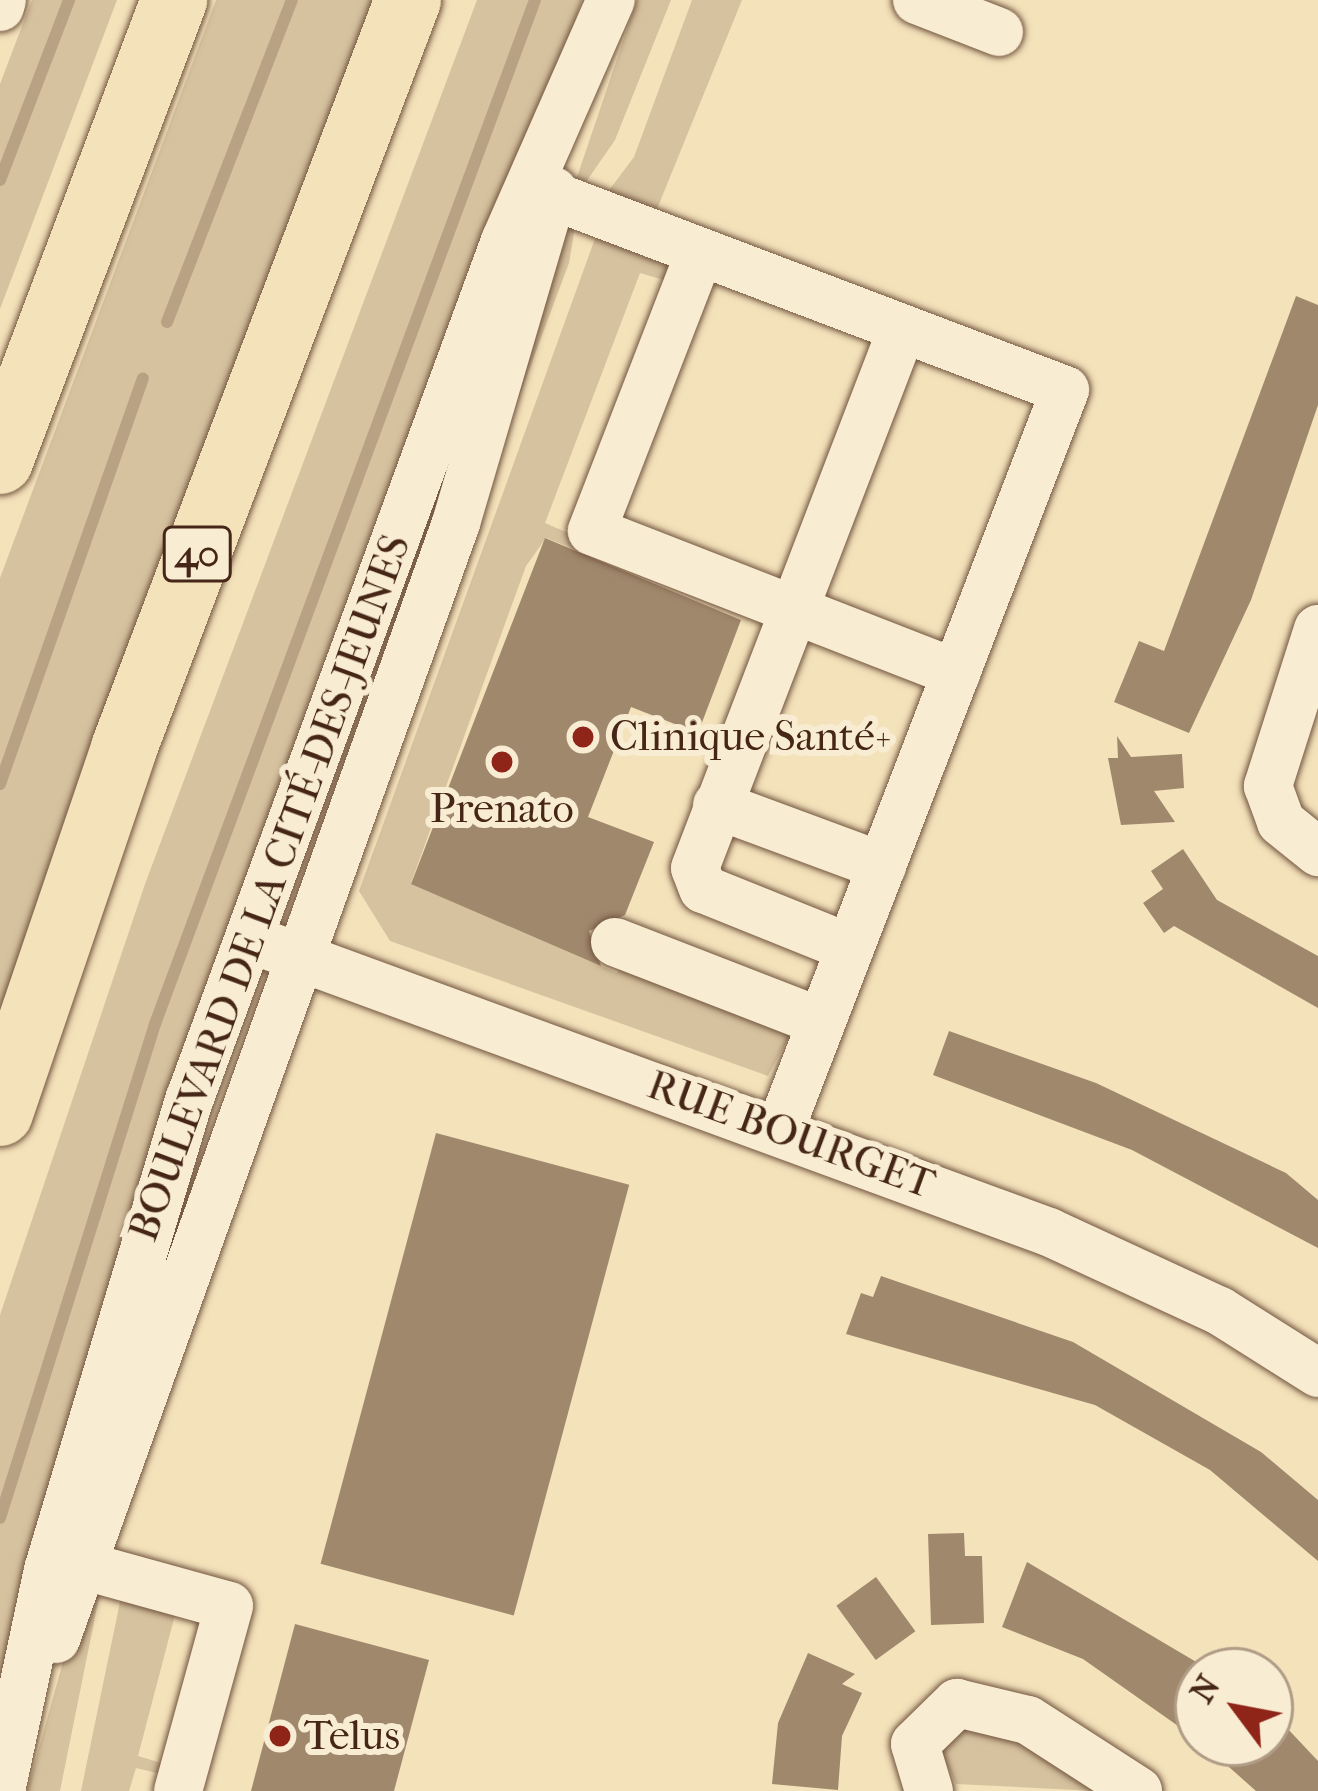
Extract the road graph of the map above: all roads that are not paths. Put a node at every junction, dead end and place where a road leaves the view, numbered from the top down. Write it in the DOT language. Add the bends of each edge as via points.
graph roads {
  1 [pos="174,0"];
  2 [pos="408,0"];
  3 [pos="917,0"];
  4 [pos="603,22"];
  5 [pos="999,32"];
  6 [pos="541,192"];
  7 [pos="700,252"];
  8 [pos="902,329"];
  9 [pos="0,461"];
  10 [pos="792,611"];
  11 [pos="1318,629"];
  12 [pos="956,673"];
  13 [pos="717,805"];
  14 [pos="1318,851"];
  15 [pos="882,866"];
  16 [pos="245,938"];
  17 [pos="615,942"];
  18 [pos="850,948"];
  19 [pos="296,956"];
  20 [pos="821,1022"];
  21 [pos="0,1113"];
  22 [pos="780,1130"];
  23 [pos="1318,1372"];
  24 [pos="85,1566"];
  25 [pos="5,1773"];
  26 [pos="178,1791"];
  27 [pos="929,1791"];
  28 [pos="1138,1791"];
  1 -- 9 [label="highway"];
  2 -- 21 [label="highway, 40" via="124,748"];
  3 -- 5 [label="street"];
  4 -- 6 [label="street, BOULEVARD DE LA CITÉ-DES-JEUNES"];
  6 -- 7 [label="street"];
  6 -- 16 [label="street, BOULEVARD DE LA CITÉ-DES-JEUNES"];
  6 -- 19 [label="street, BOULEVARD DE LA CITÉ-DES-JEUNES" via="456,523"];
  7 -- 8 [label="street"];
  7 -- 10 [label="street" via="592,530"];
  8 -- 10 [label="street"];
  8 -- 12 [label="street" via="1065,390"];
  10 -- 12 [label="street"];
  10 -- 13 [label="street"];
  11 -- 14 [label="street" via="1268,773 1281,822"];
  12 -- 15 [label="street"];
  13 -- 15 [label="street"];
  13 -- 18 [label="street" via="694,868 703,889"];
  15 -- 18 [label="street"];
  16 -- 19 [label="street, RUE BOURGET"];
  16 -- 25 [label="street, BOULEVARD DE LA CITÉ-DES-JEUNES" via="83,1440"];
  17 -- 20 [label="street"];
  18 -- 20 [label="street"];
  19 -- 22 [label="street, RUE BOURGET"];
  19 -- 24 [label="street, BOULEVARD DE LA CITÉ-DES-JEUNES"];
  20 -- 22 [label="street"];
  22 -- 23 [label="street, RUE BOURGET" via="1125,1264"];
  24 -- 25 [label="street, BOULEVARD DE LA CITÉ-DES-JEUNES"];
  24 -- 26 [label="street" via="229,1606"];
  27 -- 28 [label="street" via="916,1744 957,1702 1028,1720"];
}
